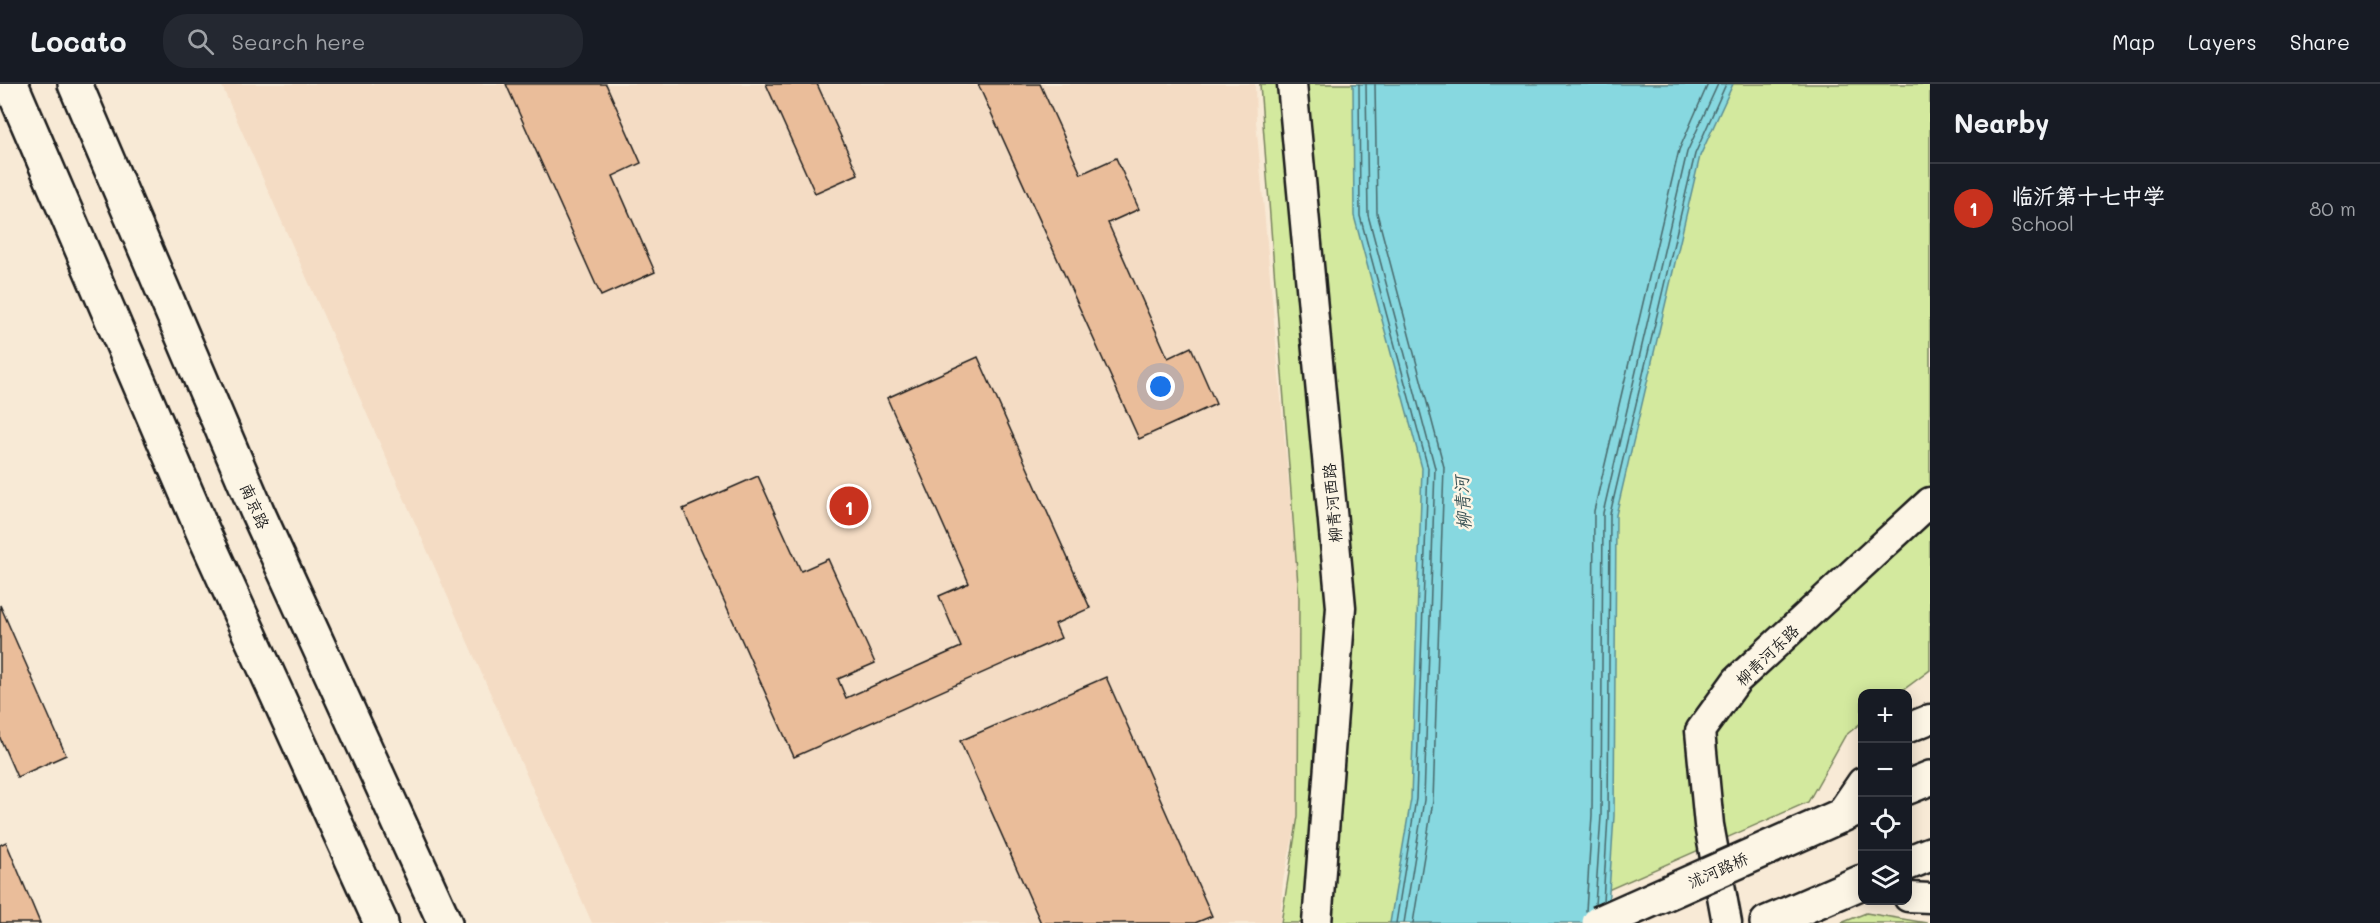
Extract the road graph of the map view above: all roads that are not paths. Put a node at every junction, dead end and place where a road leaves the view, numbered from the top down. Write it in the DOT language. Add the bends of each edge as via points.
graph roads {
  1 [pos="11,84"];
  2 [pos="75,84"];
  3 [pos="1292,84"];
  4 [pos="1930,502"];
  5 [pos="1930,719"];
  6 [pos="1912,726"];
  7 [pos="1930,778"];
  8 [pos="1912,786"];
  9 [pos="1858,794"];
  10 [pos="1850,812"];
  11 [pos="1930,854"];
  12 [pos="1912,861"];
  13 [pos="1858,884"];
  14 [pos="1829,896"];
  15 [pos="1858,896"];
  16 [pos="1912,897"];
  17 [pos="1930,898"];
  18 [pos="381,923"];
  19 [pos="445,923"];
  20 [pos="1317,923"];
  21 [pos="1599,923"];
  22 [pos="1727,923"];
  23 [pos="1767,923"];
  1 -- 18 [label="main road" via="204,534"];
  2 -- 19 [label="main road, 南京路" via="257,511"];
  3 -- 20 [label="street, 柳青河西路" via="1341,608"];
  4 -- 22 [label="street, 柳青河东路" via="1737,680 1700,731 1709,825"];
  5 -- 6 [label="street"];
  7 -- 8 [label="main road"];
  9 -- 10 [label="street"];
  10 -- 21 [label="main road, 沭河路桥, bridge"];
  11 -- 12 [label="main road"];
  13 -- 14 [label="main road"];
  14 -- 15 [label="street"];
  14 -- 23 [label="main road"];
  16 -- 17 [label="street"];
}
